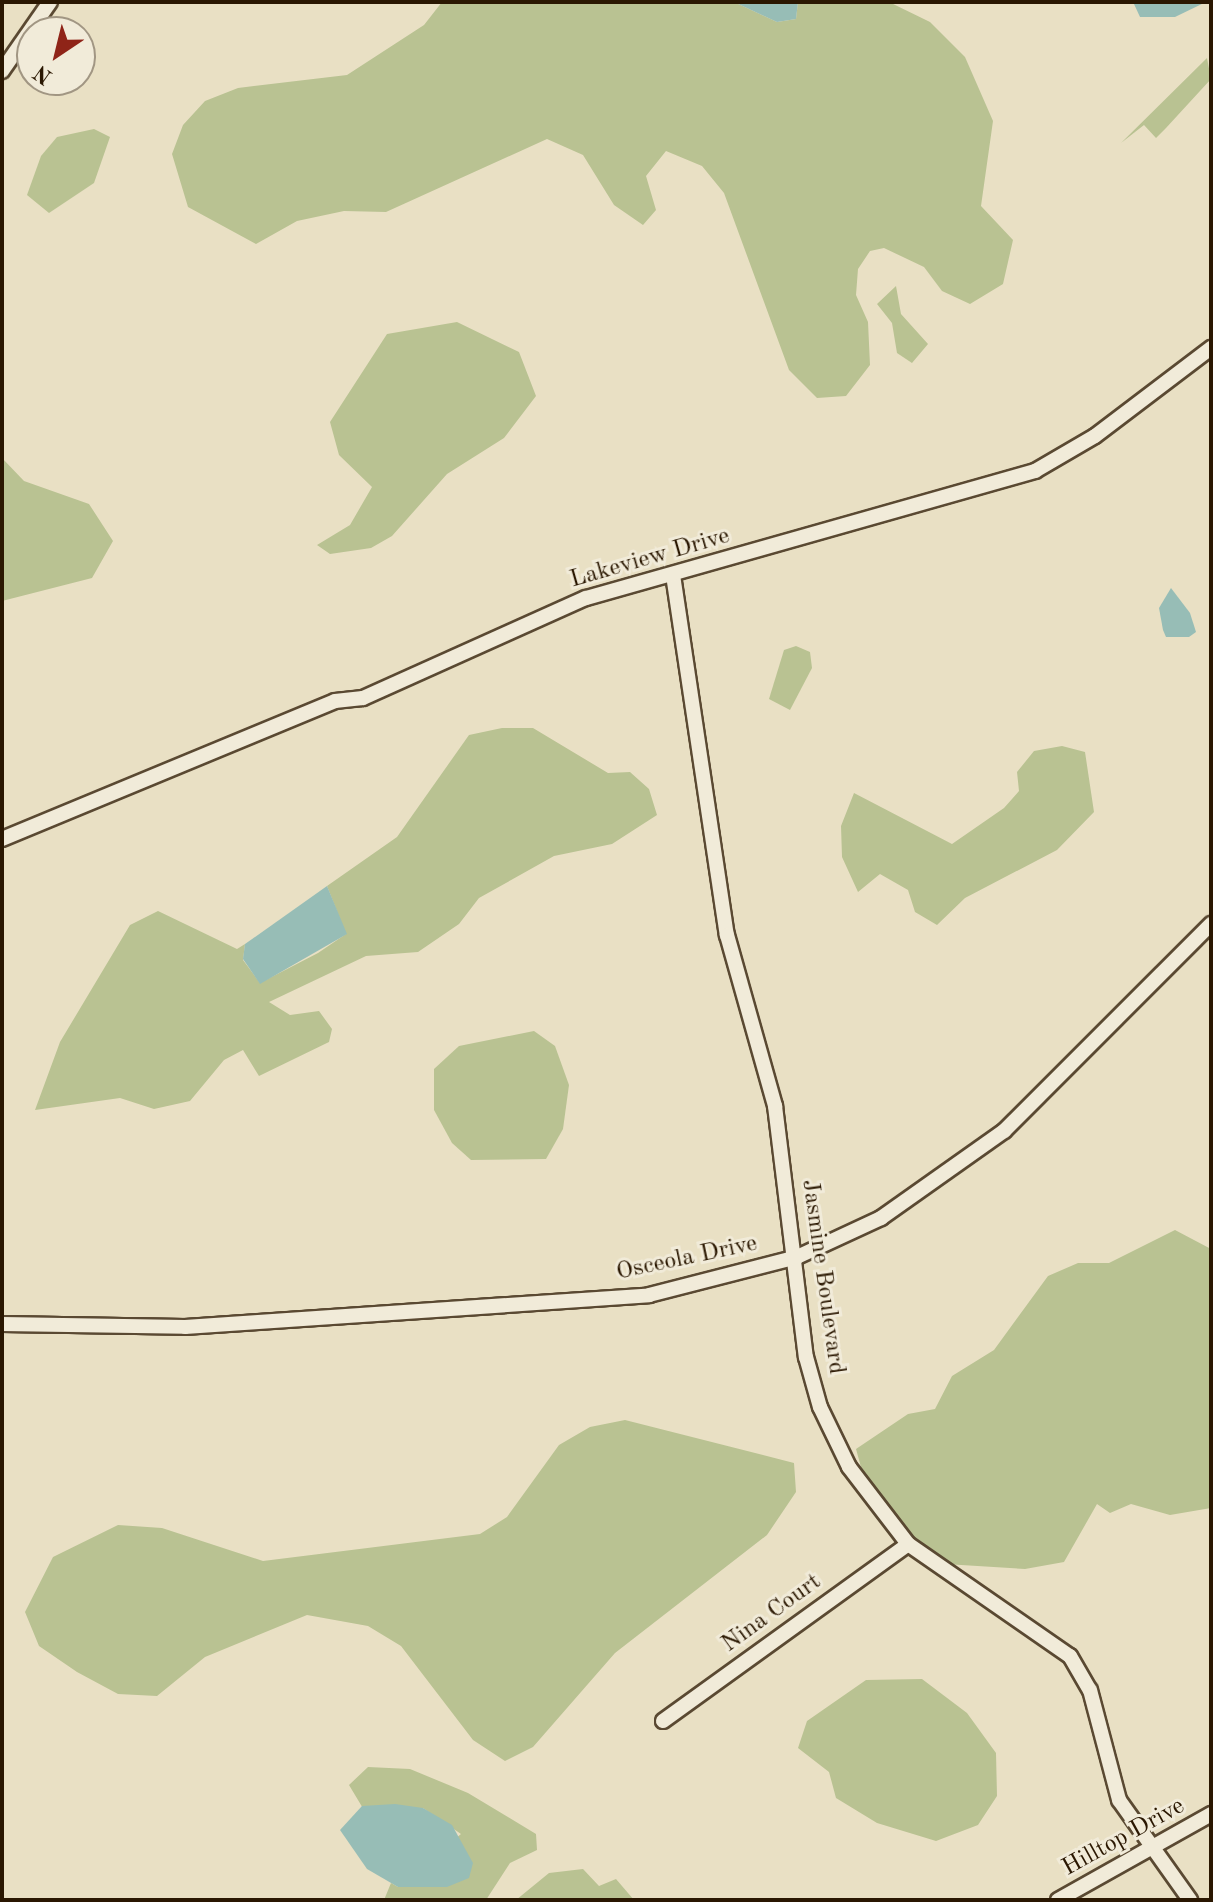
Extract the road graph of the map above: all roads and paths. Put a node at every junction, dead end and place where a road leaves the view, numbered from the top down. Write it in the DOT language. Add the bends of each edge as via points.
graph roads {
  1 [pos="50,2"];
  2 [pos="5,62"];
  3 [pos="1211,348"];
  4 [pos="673,575"];
  5 [pos="2,839"];
  6 [pos="1211,924"];
  7 [pos="797,1257"];
  8 [pos="2,1324"];
  9 [pos="908,1544"];
  10 [pos="663,1721"];
  11 [pos="1211,1814"];
  12 [pos="1148,1848"];
  13 [pos="1058,1900"];
  14 [pos="1190,1900"];
  1 -- 2 [label="street"];
  3 -- 4 [label="street, Lakeview Drive" via="1095,436 1035,471"];
  4 -- 5 [label="street, Lakeview Drive" via="586,598 363,698 335,701"];
  4 -- 7 [label="street, Jasmine Boulevard" via="727,935 775,1106"];
  6 -- 7 [label="street, Osceola Drive" via="992,1141 881,1218"];
  7 -- 8 [label="street, Osceola Drive" via="649,1295 185,1327"];
  7 -- 9 [label="street, Jasmine Boulevard" via="806,1357 820,1407 849,1467"];
  9 -- 10 [label="street, Nina Court"];
  9 -- 12 [label="street, Jasmine Boulevard" via="1070,1656 1090,1690 1119,1800"];
  11 -- 12 [label="street, Hilltop Drive"];
  12 -- 13 [label="street, Hilltop Drive"];
  12 -- 14 [label="street, Jasmine Boulevard"];
}
